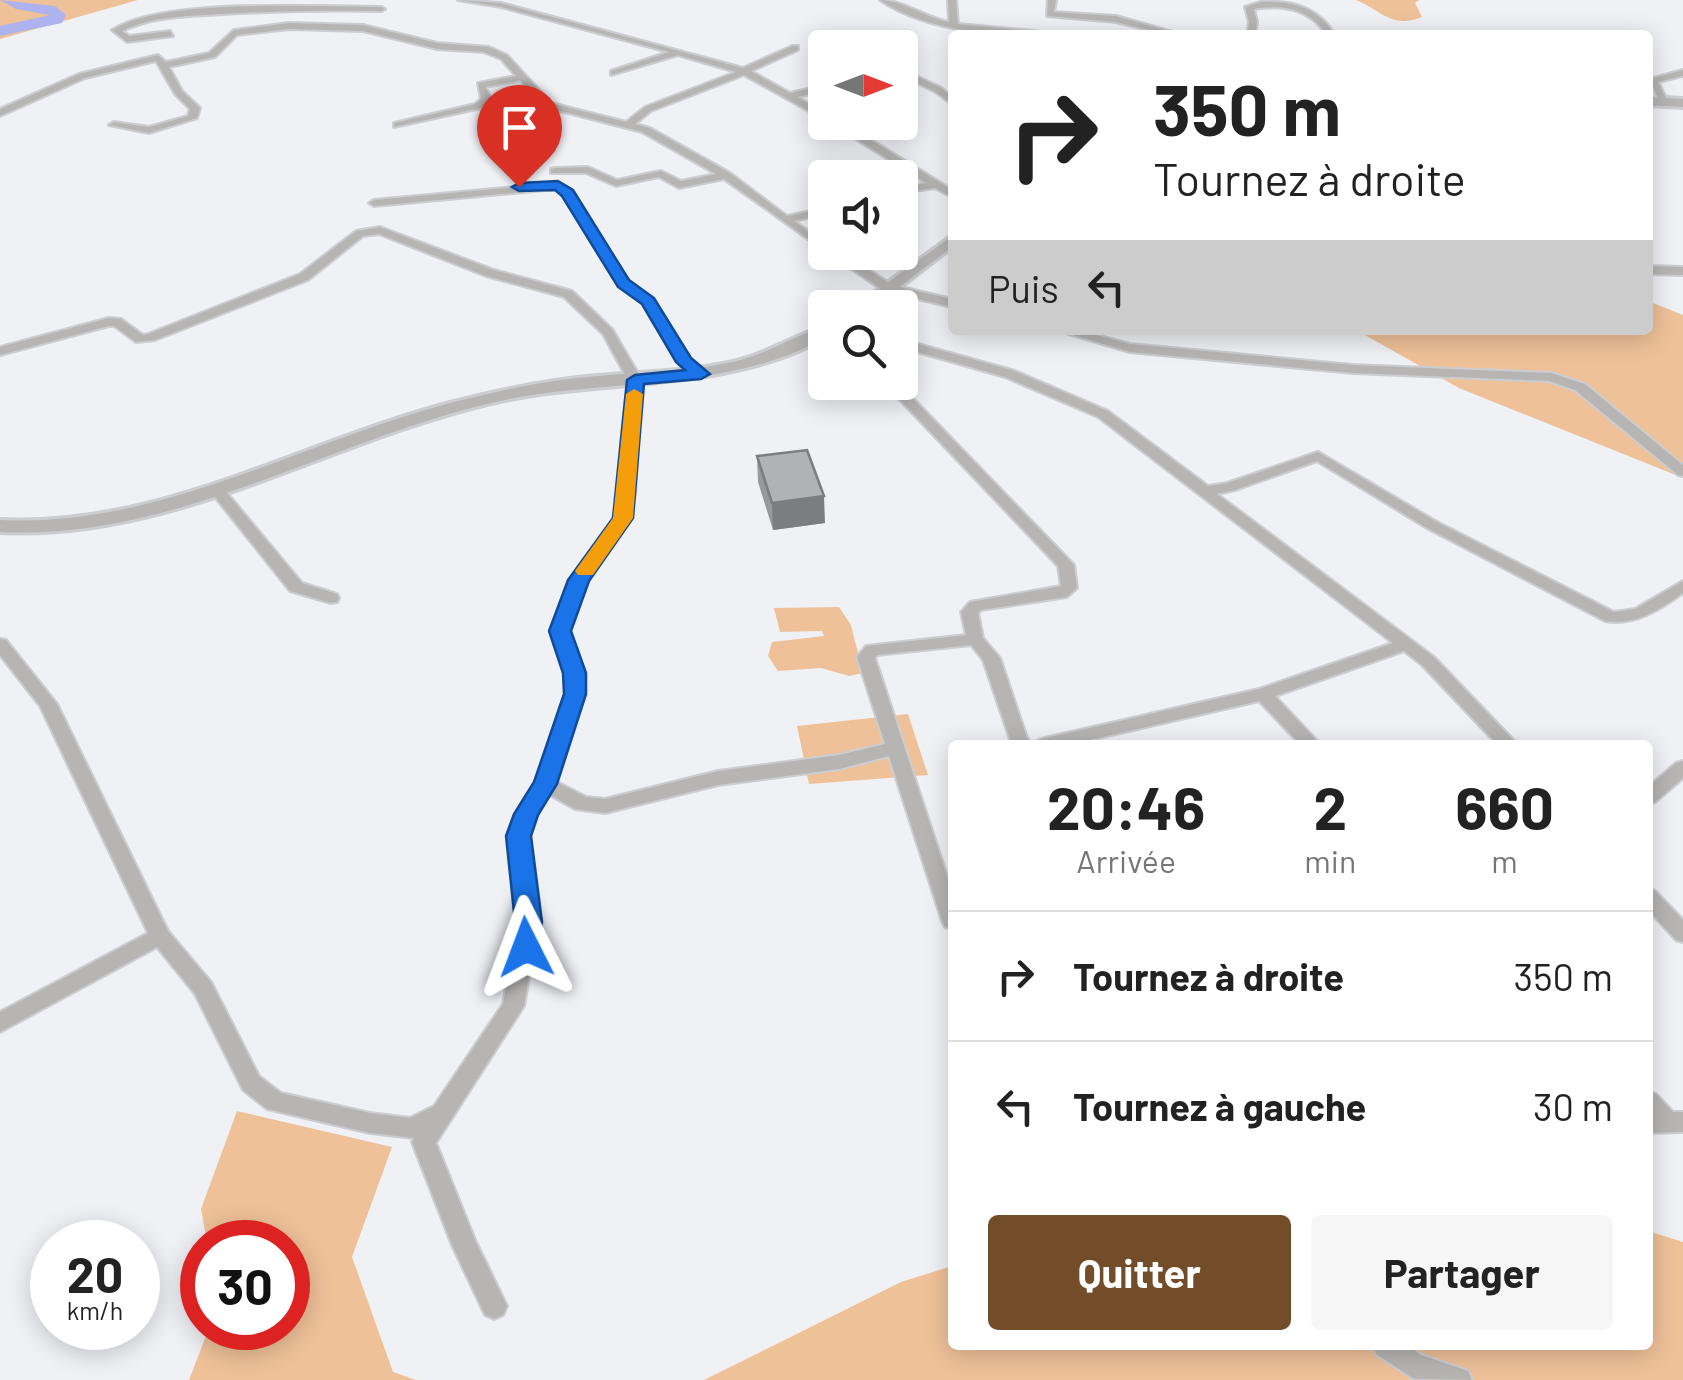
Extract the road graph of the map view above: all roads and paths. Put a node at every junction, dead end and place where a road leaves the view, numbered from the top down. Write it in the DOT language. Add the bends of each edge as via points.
graph roads {
  1 [pos="462,0"];
  2 [pos="522,0"];
  3 [pos="884,0"];
  4 [pos="952,0"];
  5 [pos="1052,0"];
  6 [pos="154,4"];
  7 [pos="502,5"];
  8 [pos="170,18"];
  9 [pos="954,26"];
  10 [pos="362,28"];
  11 [pos="1006,30"];
  12 [pos="1159,30"];
  13 [pos="1252,30"];
  14 [pos="1328,30"];
  15 [pos="170,34"];
  16 [pos="795,48"];
  17 [pos="678,52"];
  18 [pos="164,65"];
  19 [pos="744,72"];
  20 [pos="614,73"];
  21 [pos="1683,73"];
  22 [pos="523,77"];
  23 [pos="918,80"];
  24 [pos="808,92"];
  25 [pos="789,96"];
  26 [pos="948,98"];
  27 [pos="1653,102"];
  28 [pos="1663,102"];
  29 [pos="1683,103"];
  30 [pos="808,107"];
  31 [pos="0,113"];
  32 [pos="629,124"];
  33 [pos="114,125"];
  34 [pos="397,125"];
  35 [pos="863,140"];
  36 [pos="555,171"];
  37 [pos="726,174"];
  38 [pos="934,185"];
  39 [pos="918,187"];
  40 [pos="948,192"];
  41 [pos="374,204"];
  42 [pos="808,214"];
  43 [pos="785,220"];
  44 [pos="808,236"];
  45 [pos="948,243"];
  46 [pos="860,270"];
  47 [pos="1653,270"];
  48 [pos="1683,272"];
  49 [pos="888,288"];
  50 [pos="885,290"];
  51 [pos="948,302"];
  52 [pos="1081,335"];
  53 [pos="808,342"];
  54 [pos="918,348"];
  55 [pos="0,351"];
  56 [pos="701,374"];
  57 [pos="635,380"];
  58 [pos="906,400"];
  59 [pos="1683,472"];
  60 [pos="216,489"];
  61 [pos="1207,491"];
  62 [pos="0,526"];
  63 [pos="1683,586"];
  64 [pos="331,598"];
  65 [pos="975,639"];
  66 [pos="0,644"];
  67 [pos="1407,644"];
  68 [pos="1263,694"];
  69 [pos="1019,740"];
  70 [pos="1063,740"];
  71 [pos="1307,740"];
  72 [pos="1503,740"];
  73 [pos="896,748"];
  74 [pos="1683,768"];
  75 [pos="545,784"];
  76 [pos="1653,793"];
  77 [pos="1653,902"];
  78 [pos="948,909"];
  79 [pos="1683,934"];
  80 [pos="160,936"];
  81 [pos="0,1023"];
  82 [pos="448,1111"];
  83 [pos="494,1306"];
  84 [pos="1391,1350"];
  85 [pos="1459,1380"];
  1 -- 7 [label="street"];
  2 -- 7 [label="street"];
  3 -- 9 [label="street"];
  4 -- 9 [label="street"];
  5 -- 12 [label="street" via="1050,14"];
  6 -- 8 [label="street"];
  7 -- 17 [label="street"];
  8 -- 10 [label="street" via="386,6"];
  8 -- 15 [label="street" via="116,30 127,39"];
  9 -- 11 [label="street"];
  10 -- 18 [label="street" via="247,30 227,36 212,55"];
  10 -- 22 [label="street" via="437,46 491,50"];
  13 -- 14 [label="street" via="1249,7 1271,3 1306,6"];
  16 -- 19 [label="street"];
  17 -- 19 [label="street"];
  17 -- 20 [label="street"];
  18 -- 31 [label="street" via="158,58 140,59 82,76"];
  18 -- 33 [label="street" via="197,113 149,130"];
  19 -- 25 [label="street"];
  19 -- 32 [label="street" via="648,109"];
  21 -- 28 [label="street" via="1653,81"];
  22 -- 32 [label="street" via="548,105"];
  22 -- 34 [label="street" via="481,85 483,104"];
  23 -- 26 [label="street"];
  24 -- 25 [label="street"];
  25 -- 30 [label="street"];
  27 -- 28 [label="street"];
  28 -- 29 [label="street"];
  32 -- 37 [label="street"];
  35 -- 38 [label="street"];
  36 -- 37 [label="street" via="588,170 616,183 661,174 680,185"];
  37 -- 43 [label="street"];
  38 -- 39 [label="street"];
  38 -- 40 [label="street"];
  41 -- 56 [label="street" via="558,186 624,284 648,302 684,362"];
  42 -- 43 [label="street"];
  43 -- 44 [label="street"];
  45 -- 49 [label="street"];
  46 -- 49 [label="street"];
  47 -- 48 [label="street"];
  49 -- 50 [label="street"];
  49 -- 51 [label="street"];
  52 -- 59 [label="street" via="1130,348 1353,370 1551,377 1580,388"];
  53 -- 56 [label="street"];
  54 -- 61 [label="street" via="1088,405"];
  55 -- 57 [label="street" via="108,322 151,337 304,277 360,233 380,230 490,273 568,294 608,332"];
  56 -- 57 [label="street"];
  57 -- 60 [label="street" via="561,385 455,407"];
  57 -- 75 [label="street" via="623,518 578,580 560,631 575,694"];
  58 -- 65 [label="street" via="1054,550 1070,579 1060,593 971,608"];
  60 -- 62 [label="street" via="97,526"];
  60 -- 64 [label="street" via="296,587"];
  61 -- 63 [label="street" via="1318,456 1432,525 1611,617 1640,614"];
  61 -- 67 [label="street"];
  65 -- 69 [label="street" via="991,658"];
  65 -- 73 [label="street" via="872,650 866,657"];
  66 -- 80 [label="street" via="48,704"];
  67 -- 68 [label="street"];
  67 -- 72 [label="street"];
  68 -- 70 [label="street"];
  68 -- 71 [label="street"];
  73 -- 75 [label="street" via="718,778 605,806 582,804"];
  73 -- 78 [label="street"];
  74 -- 76 [label="street"];
  75 -- 82 [label="street" via="519,836 528,922 512,1006"];
  77 -- 79 [label="street"];
  80 -- 81 [label="street"];
  80 -- 82 [label="street" via="203,988 252,1084 275,1102 410,1129"];
  82 -- 83 [label="street" via="424,1142"];
  84 -- 85 [label="street" via="1414,1366"];
}
